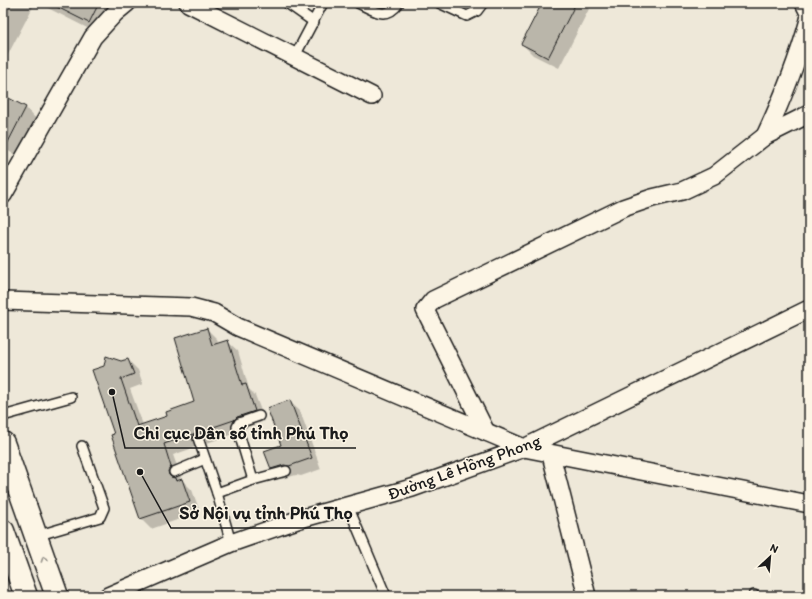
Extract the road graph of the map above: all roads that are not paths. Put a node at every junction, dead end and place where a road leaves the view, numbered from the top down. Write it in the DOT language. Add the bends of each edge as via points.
graph roads {
  1 [pos="127,3"];
  2 [pos="188,3"];
  3 [pos="287,3"];
  4 [pos="324,3"];
  5 [pos="358,3"];
  6 [pos="399,3"];
  7 [pos="439,3"];
  8 [pos="483,3"];
  9 [pos="804,3"];
  10 [pos="809,14"];
  11 [pos="809,20"];
  12 [pos="314,22"];
  13 [pos="295,56"];
  14 [pos="372,96"];
  15 [pos="809,114"];
  16 [pos="765,136"];
  17 [pos="3,195"];
  18 [pos="3,301"];
  19 [pos="809,309"];
  20 [pos="71,397"];
  21 [pos="3,416"];
  22 [pos="259,416"];
  23 [pos="486,432"];
  24 [pos="198,438"];
  25 [pos="3,443"];
  26 [pos="82,446"];
  27 [pos="524,448"];
  28 [pos="551,455"];
  29 [pos="205,459"];
  30 [pos="286,471"];
  31 [pos="174,472"];
  32 [pos="253,480"];
  33 [pos="217,492"];
  34 [pos="809,504"];
  35 [pos="348,506"];
  36 [pos="3,531"];
  37 [pos="36,536"];
  38 [pos="231,543"];
  39 [pos="26,596"];
  40 [pos="57,596"];
  41 [pos="108,596"];
  42 [pos="386,596"];
  43 [pos="587,596"];
  1 -- 17 [label="street" via="93,37"];
  2 -- 13 [label="street"];
  3 -- 12 [label="lane"];
  4 -- 12 [label="lane"];
  5 -- 6 [label="lane" via="379,13 394,10"];
  7 -- 8 [label="lane" via="467,16 477,11"];
  9 -- 10 [label="street"];
  11 -- 16 [label="street" via="794,70"];
  12 -- 13 [label="lane"];
  13 -- 14 [label="street"];
  15 -- 16 [label="street"];
  16 -- 23 [label="street" via="714,176 682,191 623,208 433,300 425,310"];
  18 -- 23 [label="street" via="191,307 214,313 238,327"];
  19 -- 27 [label="street, Đường Lê Hồng Phong"];
  20 -- 21 [label="lane"];
  22 -- 32 [label="lane" via="239,423 237,427"];
  23 -- 27 [label="street"];
  24 -- 29 [label="lane"];
  25 -- 37 [label="main road"];
  26 -- 37 [label="lane" via="104,508 100,516"];
  27 -- 28 [label="street"];
  27 -- 35 [label="street, Đường Lê Hồng Phong" via="412,488"];
  28 -- 34 [label="street"];
  28 -- 43 [label="street"];
  29 -- 31 [label="lane"];
  29 -- 33 [label="lane"];
  30 -- 32 [label="lane"];
  32 -- 33 [label="lane"];
  33 -- 38 [label="lane"];
  35 -- 38 [label="street, Đường Lê Hồng Phong" via="300,519"];
  35 -- 42 [label="lane"];
  36 -- 39 [label="main road"];
  40 -- 37 [label="main road, one-way"];
  38 -- 41 [label="street, Đường Lê Hồng Phong"];
}
